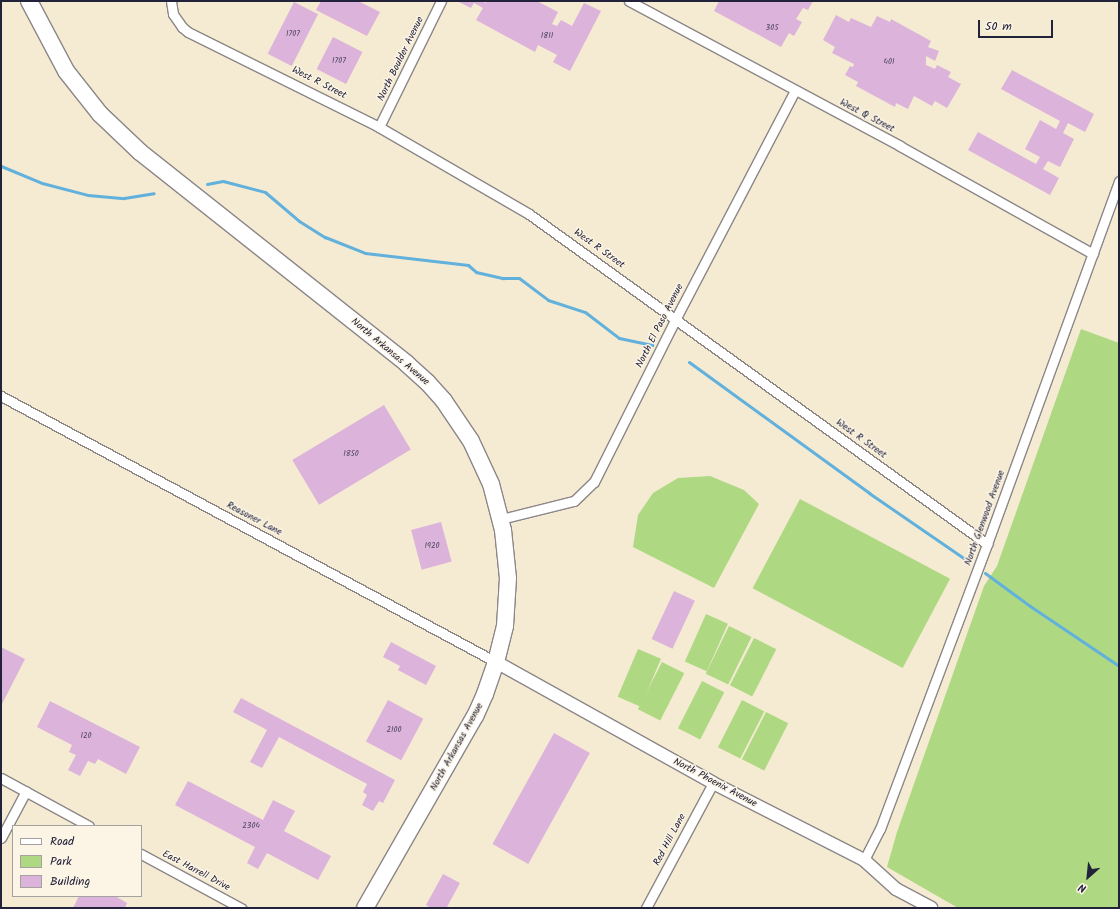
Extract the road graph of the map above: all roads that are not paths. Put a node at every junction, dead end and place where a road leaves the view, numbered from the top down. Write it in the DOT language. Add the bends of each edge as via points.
graph roads {
  1 [pos="29,1"];
  2 [pos="171,1"];
  3 [pos="441,1"];
  4 [pos="629,1"];
  5 [pos="795,90"];
  6 [pos="379,126"];
  7 [pos="1119,181"];
  8 [pos="1094,254"];
  9 [pos="676,318"];
  10 [pos="1,396"];
  11 [pos="501,519"];
  12 [pos="987,544"];
  13 [pos="496,662"];
  14 [pos="1,778"];
  15 [pos="713,783"];
  16 [pos="26,792"];
  17 [pos="88,825"];
  18 [pos="1,838"];
  19 [pos="142,855"];
  20 [pos="864,860"];
  21 [pos="241,908"];
  22 [pos="365,908"];
  23 [pos="646,908"];
  24 [pos="931,908"];
  1 -- 11 [label="highway, North Arkansas Avenue" via="66,71 100,114 132,146 428,383 471,440 491,484"];
  2 -- 6 [label="street, West R Street" via="173,14 188,32"];
  3 -- 6 [label="street, North Boulder Avenue"];
  4 -- 5 [label="street, West Q Street"];
  5 -- 8 [label="street, West Q Street"];
  5 -- 9 [label="street, North El Paso Avenue"];
  6 -- 9 [label="street, West R Street" via="529,214"];
  7 -- 8 [label="street, North Glenwood Avenue"];
  8 -- 12 [label="street, North Glenwood Avenue"];
  9 -- 11 [label="street, North El Paso Avenue" via="594,482 574,501"];
  9 -- 12 [label="street, West R Street"];
  10 -- 13 [label="street, Reasoner Lane"];
  11 -- 13 [label="highway, North Arkansas Avenue" via="506,554 507,602 505,626"];
  12 -- 20 [label="street, North Glenwood Avenue" via="880,829"];
  13 -- 15 [label="street, North Phoenix Avenue"];
  13 -- 22 [label="highway, North Arkansas Avenue" via="475,716"];
  14 -- 16 [label="street"];
  15 -- 20 [label="street, North Phoenix Avenue"];
  15 -- 23 [label="street, Red Hill Lane"];
  16 -- 17 [label="street"];
  16 -- 18 [label="street"];
  19 -- 21 [label="street, East Harrell Drive"];
  20 -- 24 [label="street, North Phoenix Avenue" via="896,889"];
}
